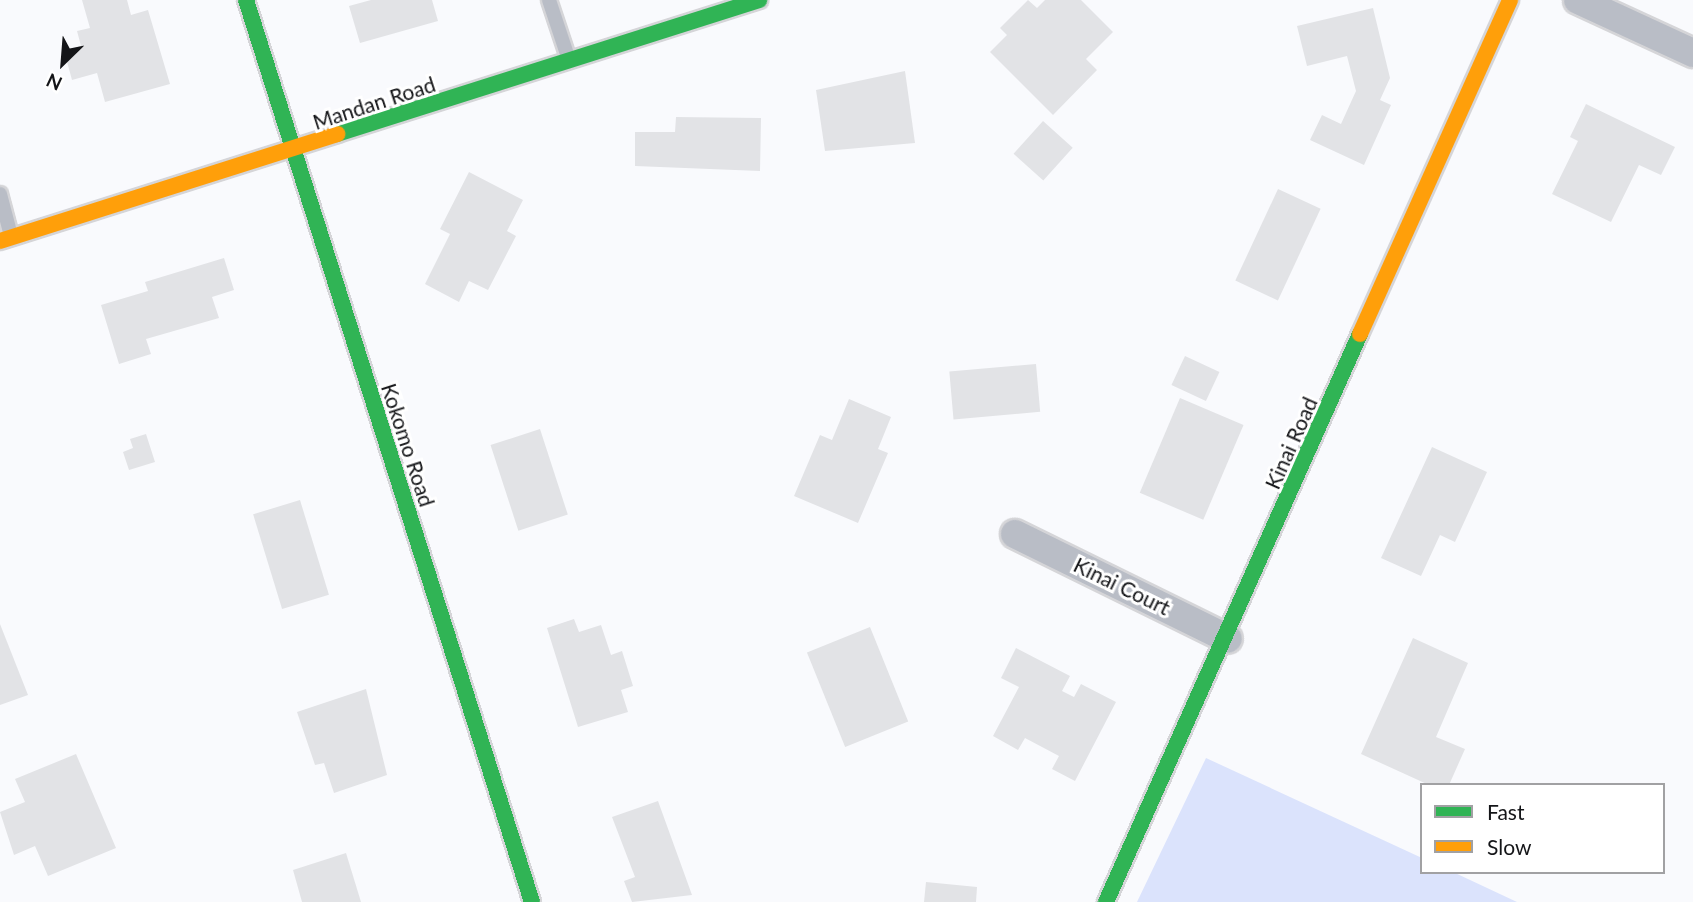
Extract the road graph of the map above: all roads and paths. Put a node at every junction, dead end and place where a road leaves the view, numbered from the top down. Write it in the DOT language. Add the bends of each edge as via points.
graph roads {
  1 [pos="246,0"];
  2 [pos="549,0"];
  3 [pos="759,0"];
  4 [pos="1510,0"];
  5 [pos="1578,0"];
  6 [pos="1693,53"];
  7 [pos="569,62"];
  8 [pos="292,152"];
  9 [pos="0,194"];
  10 [pos="6,239"];
  11 [pos="1015,534"];
  12 [pos="1228,639"];
  13 [pos="532,902"];
  14 [pos="1106,902"];
  1 -- 8 [label="street, Kokomo Road"];
  2 -- 7 [label="lane"];
  3 -- 7 [label="street, Mandan Road"];
  4 -- 12 [label="street, Kinai Road"];
  5 -- 6 [label="street"];
  7 -- 8 [label="street, Mandan Road"];
  8 -- 10 [label="street, Mandan Road"];
  8 -- 13 [label="street, Kokomo Road"];
  9 -- 10 [label="lane"];
  11 -- 12 [label="street, Kinai Court"];
  12 -- 14 [label="street, Kinai Road"];
}
